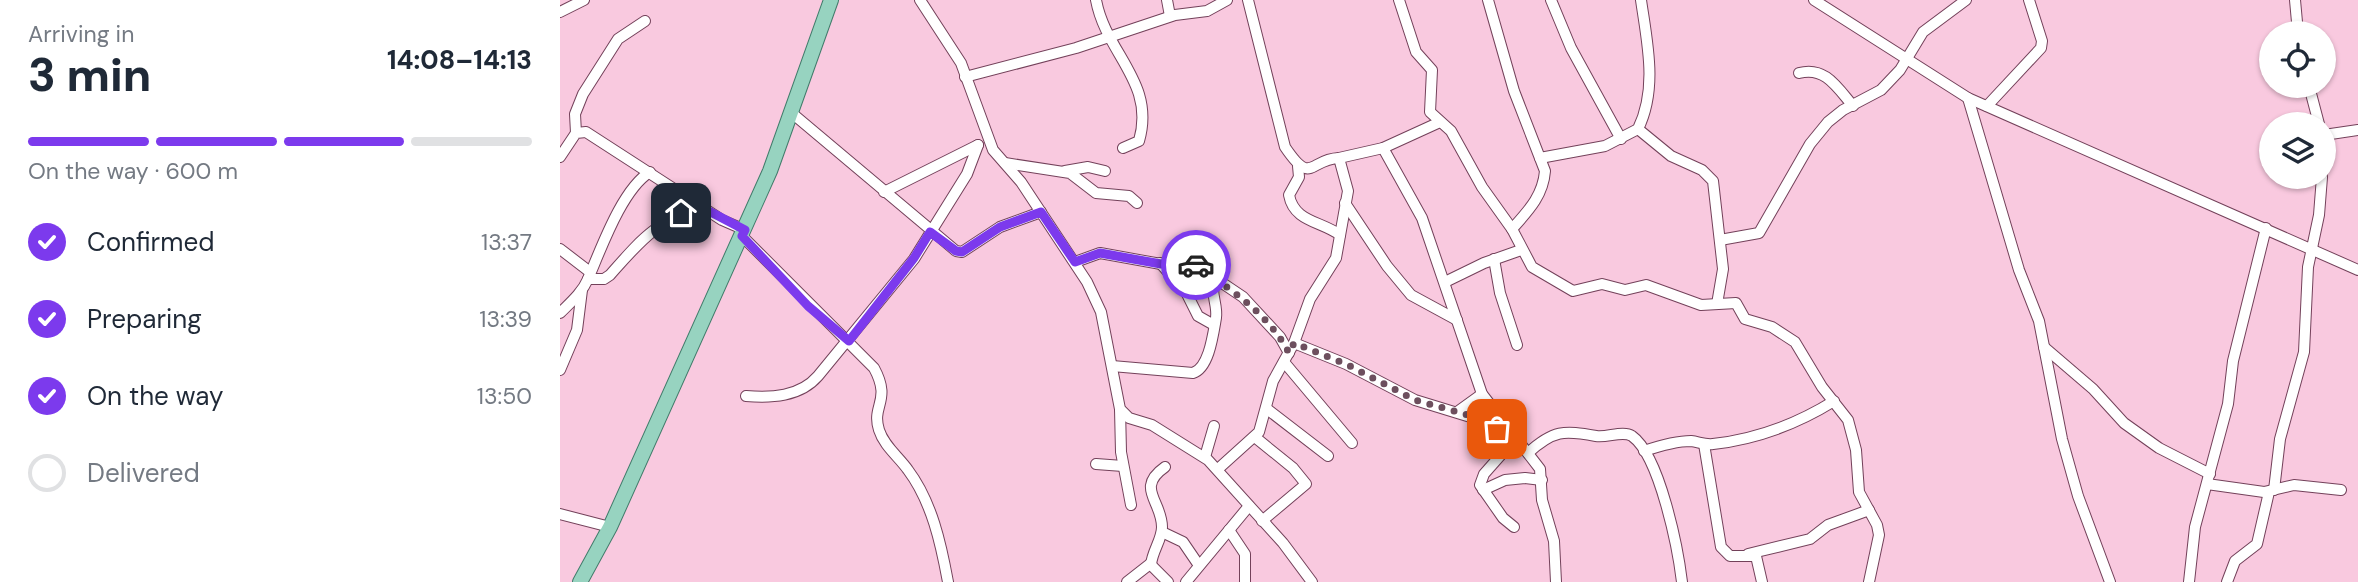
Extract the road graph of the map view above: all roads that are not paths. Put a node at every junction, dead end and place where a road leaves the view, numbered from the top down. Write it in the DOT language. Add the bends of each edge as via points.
graph roads {
  1 [pos="584,0"];
  2 [pos="831,0"];
  3 [pos="920,0"];
  4 [pos="1096,0"];
  5 [pos="1167,0"];
  6 [pos="1227,0"];
  7 [pos="1248,0"];
  8 [pos="1399,0"];
  9 [pos="1488,0"];
  10 [pos="1551,0"];
  11 [pos="1641,0"];
  12 [pos="1814,0"];
  13 [pos="1966,0"];
  14 [pos="2029,0"];
  15 [pos="2295,0"];
  16 [pos="560,12"];
  17 [pos="1170,16"];
  18 [pos="645,21"];
  19 [pos="2297,21"];
  20 [pos="1110,37"];
  21 [pos="1906,60"];
  22 [pos="1799,73"];
  23 [pos="965,77"];
  24 [pos="1968,98"];
  25 [pos="1853,106"];
  26 [pos="1987,106"];
  27 [pos="793,114"];
  28 [pos="1440,122"];
  29 [pos="1638,128"];
  30 [pos="2358,130"];
  31 [pos="576,133"];
  32 [pos="2336,133"];
  33 [pos="1621,139"];
  34 [pos="983,142"];
  35 [pos="1123,148"];
  36 [pos="1383,148"];
  37 [pos="560,157"];
  38 [pos="1339,158"];
  39 [pos="1540,158"];
  40 [pos="1004,163"];
  41 [pos="1298,166"];
  42 [pos="1065,171"];
  43 [pos="1105,171"];
  44 [pos="650,172"];
  45 [pos="2321,189"];
  46 [pos="884,192"];
  47 [pos="1137,202"];
  48 [pos="1345,203"];
  49 [pos="705,209"];
  50 [pos="1041,212"];
  51 [pos="2266,228"];
  52 [pos="1512,229"];
  53 [pos="930,232"];
  54 [pos="743,233"];
  55 [pos="1340,235"];
  56 [pos="1720,240"];
  57 [pos="2310,246"];
  58 [pos="560,249"];
  59 [pos="1521,250"];
  60 [pos="1494,259"];
  61 [pos="1075,262"];
  62 [pos="1160,263"];
  63 [pos="2358,270"];
  64 [pos="589,275"];
  65 [pos="1214,279"];
  66 [pos="1445,282"];
  67 [pos="582,290"];
  68 [pos="1717,304"];
  69 [pos="560,313"];
  70 [pos="1457,320"];
  71 [pos="1214,325"];
  72 [pos="849,341"];
  73 [pos="1517,345"];
  74 [pos="2044,347"];
  75 [pos="1289,353"];
  76 [pos="1112,366"];
  77 [pos="560,370"];
  78 [pos="1482,394"];
  79 [pos="746,396"];
  80 [pos="1834,401"];
  81 [pos="1267,408"];
  82 [pos="1119,410"];
  83 [pos="1457,412"];
  84 [pos="1214,426"];
  85 [pos="1256,438"];
  86 [pos="1352,443"];
  87 [pos="1704,444"];
  88 [pos="1644,451"];
  89 [pos="1528,453"];
  90 [pos="1328,456"];
  91 [pos="1205,457"];
  92 [pos="1096,464"];
  93 [pos="1123,466"];
  94 [pos="1165,467"];
  95 [pos="1218,469"];
  96 [pos="2209,479"];
  97 [pos="1542,480"];
  98 [pos="1483,490"];
  99 [pos="2341,490"];
  100 [pos="2272,491"];
  101 [pos="1131,505"];
  102 [pos="1249,506"];
  103 [pos="1869,510"];
  104 [pos="560,514"];
  105 [pos="1262,520"];
  106 [pos="610,527"];
  107 [pos="1514,527"];
  108 [pos="1228,530"];
  109 [pos="1162,532"];
  110 [pos="1748,554"];
  111 [pos="1198,564"];
  112 [pos="1151,565"];
  113 [pos="580,582"];
  114 [pos="948,582"];
  115 [pos="1127,582"];
  116 [pos="1168,582"];
  117 [pos="1186,582"];
  118 [pos="1245,582"];
  119 [pos="1312,582"];
  120 [pos="1556,582"];
  121 [pos="1682,582"];
  122 [pos="1762,582"];
  123 [pos="1869,582"];
  124 [pos="2110,582"];
  125 [pos="2189,582"];
  126 [pos="2227,582"];
  1 -- 16 [label="street"];
  2 -- 27 [label="main road"];
  3 -- 23 [label="street" via="944,33"];
  4 -- 20 [label="street"];
  5 -- 17 [label="street"];
  6 -- 17 [label="street" via="1200,12"];
  7 -- 41 [label="street" via="1279,128"];
  8 -- 28 [label="street" via="1416,52 1432,70 1428,108"];
  9 -- 39 [label="street" via="1508,72"];
  10 -- 33 [label="street" via="1571,48"];
  11 -- 29 [label="street" via="1650,67"];
  12 -- 21 [label="street"];
  13 -- 21 [label="street" via="1923,32"];
  14 -- 26 [label="street" via="2041,48"];
  15 -- 19 [label="street"];
  17 -- 20 [label="street"];
  18 -- 31 [label="street" via="618,39 583,94 575,114"];
  20 -- 23 [label="street"];
  20 -- 35 [label="street" via="1144,107 1139,141"];
  21 -- 24 [label="street"];
  21 -- 25 [label="street" via="1881,90"];
  22 -- 25 [label="street" via="1821,72"];
  23 -- 34 [label="street"];
  24 -- 26 [label="street"];
  24 -- 74 [label="street"];
  25 -- 56 [label="street" via="1836,114 1817,135 1759,233"];
  26 -- 51 [label="street"];
  27 -- 46 [label="street"];
  27 -- 54 [label="main road"];
  28 -- 36 [label="street"];
  28 -- 52 [label="street" via="1451,131"];
  29 -- 33 [label="street"];
  29 -- 56 [label="street" via="1671,156 1709,175 1716,188"];
  30 -- 32 [label="street"];
  31 -- 37 [label="street"];
  31 -- 44 [label="street" via="586,132"];
  33 -- 39 [label="street" via="1587,151"];
  34 -- 40 [label="street"];
  34 -- 46 [label="street"];
  34 -- 53 [label="street"];
  36 -- 38 [label="street"];
  36 -- 66 [label="street" via="1416,204"];
  38 -- 41 [label="street" via="1317,168"];
  38 -- 48 [label="street" via="1348,185"];
  39 -- 52 [label="street" via="1544,185"];
  40 -- 42 [label="street"];
  40 -- 50 [label="street"];
  41 -- 55 [label="street" via="1299,177 1289,195 1293,209"];
  42 -- 43 [label="street" via="1088,167"];
  42 -- 47 [label="street" via="1096,193 1129,196"];
  44 -- 49 [label="street"];
  44 -- 64 [label="street" via="630,191 602,240"];
  45 -- 57 [label="street"];
  46 -- 53 [label="street"];
  48 -- 55 [label="street"];
  48 -- 70 [label="street" via="1411,295"];
  49 -- 54 [label="street"];
  49 -- 64 [label="street" via="665,221 604,279"];
  50 -- 53 [label="street" via="1000,227 962,252"];
  50 -- 61 [label="street"];
  51 -- 57 [label="street"];
  51 -- 96 [label="street"];
  52 -- 59 [label="street"];
  53 -- 72 [label="street"];
  54 -- 72 [label="street" via="808,306"];
  54 -- 106 [label="main road"];
  55 -- 75 [label="street" via="1336,258 1310,299"];
  56 -- 68 [label="street" via="1724,280"];
  57 -- 63 [label="street"];
  57 -- 100 [label="street" via="2304,352 2280,439"];
  58 -- 64 [label="street"];
  59 -- 60 [label="street"];
  59 -- 68 [label="street" via="1536,271 1573,291 1602,284 1625,290 1646,285 1693,304"];
  60 -- 66 [label="street"];
  60 -- 73 [label="street"];
  61 -- 62 [label="street" via="1100,253"];
  61 -- 76 [label="street" via="1101,312"];
  62 -- 65 [label="street" via="1189,262"];
  62 -- 71 [label="street" via="1186,292 1198,316"];
  64 -- 67 [label="street"];
  65 -- 71 [label="street"];
  65 -- 75 [label="street" via="1243,297"];
  66 -- 70 [label="street"];
  67 -- 69 [label="street"];
  67 -- 77 [label="street" via="579,324"];
  68 -- 80 [label="street" via="1736,303 1745,318 1786,334"];
  70 -- 78 [label="street"];
  71 -- 76 [label="street" via="1207,362 1201,370"];
  72 -- 79 [label="street" via="800,391"];
  72 -- 114 [label="street" via="880,380 884,392 879,430 913,478 932,518"];
  74 -- 96 [label="street" via="2124,423"];
  74 -- 124 [label="street" via="2077,496"];
  75 -- 81 [label="street" via="1269,391"];
  75 -- 83 [label="street" via="1346,364 1415,400"];
  75 -- 86 [label="street"];
  76 -- 82 [label="street"];
  78 -- 83 [label="street"];
  78 -- 89 [label="street"];
  80 -- 87 [label="street" via="1792,425"];
  80 -- 103 [label="street" via="1853,431 1859,492"];
  81 -- 85 [label="street"];
  81 -- 90 [label="street"];
  82 -- 91 [label="street"];
  82 -- 93 [label="street"];
  83 -- 98 [label="street" via="1490,423 1505,442 1503,456 1481,479"];
  84 -- 91 [label="street"];
  85 -- 95 [label="street"];
  85 -- 105 [label="street" via="1306,484"];
  87 -- 88 [label="street" via="1678,442"];
  87 -- 110 [label="street" via="1721,547 1730,556"];
  88 -- 89 [label="street" via="1630,435 1604,437 1570,430 1544,439"];
  88 -- 121 [label="street" via="1672,519"];
  89 -- 97 [label="street"];
  91 -- 95 [label="street"];
  92 -- 93 [label="street"];
  93 -- 101 [label="street"];
  94 -- 109 [label="street" via="1151,482"];
  95 -- 102 [label="street"];
  96 -- 100 [label="street"];
  96 -- 125 [label="street" via="2195,527"];
  97 -- 98 [label="street" via="1505,480"];
  97 -- 120 [label="street" via="1542,500 1554,541"];
  98 -- 107 [label="street"];
  99 -- 100 [label="street" via="2294,485"];
  100 -- 126 [label="street" via="2257,544 2235,561"];
  102 -- 105 [label="street"];
  102 -- 108 [label="street"];
  103 -- 110 [label="street" via="1828,525 1805,541"];
  103 -- 123 [label="street" via="1879,535"];
  104 -- 106 [label="street"];
  105 -- 119 [label="street"];
  106 -- 113 [label="main road"];
  108 -- 111 [label="street"];
  108 -- 118 [label="street" via="1245,554"];
  109 -- 111 [label="street" via="1183,542"];
  109 -- 112 [label="street"];
  110 -- 122 [label="street" via="1757,559"];
  111 -- 117 [label="street"];
  112 -- 115 [label="street"];
  112 -- 116 [label="street"];
}
